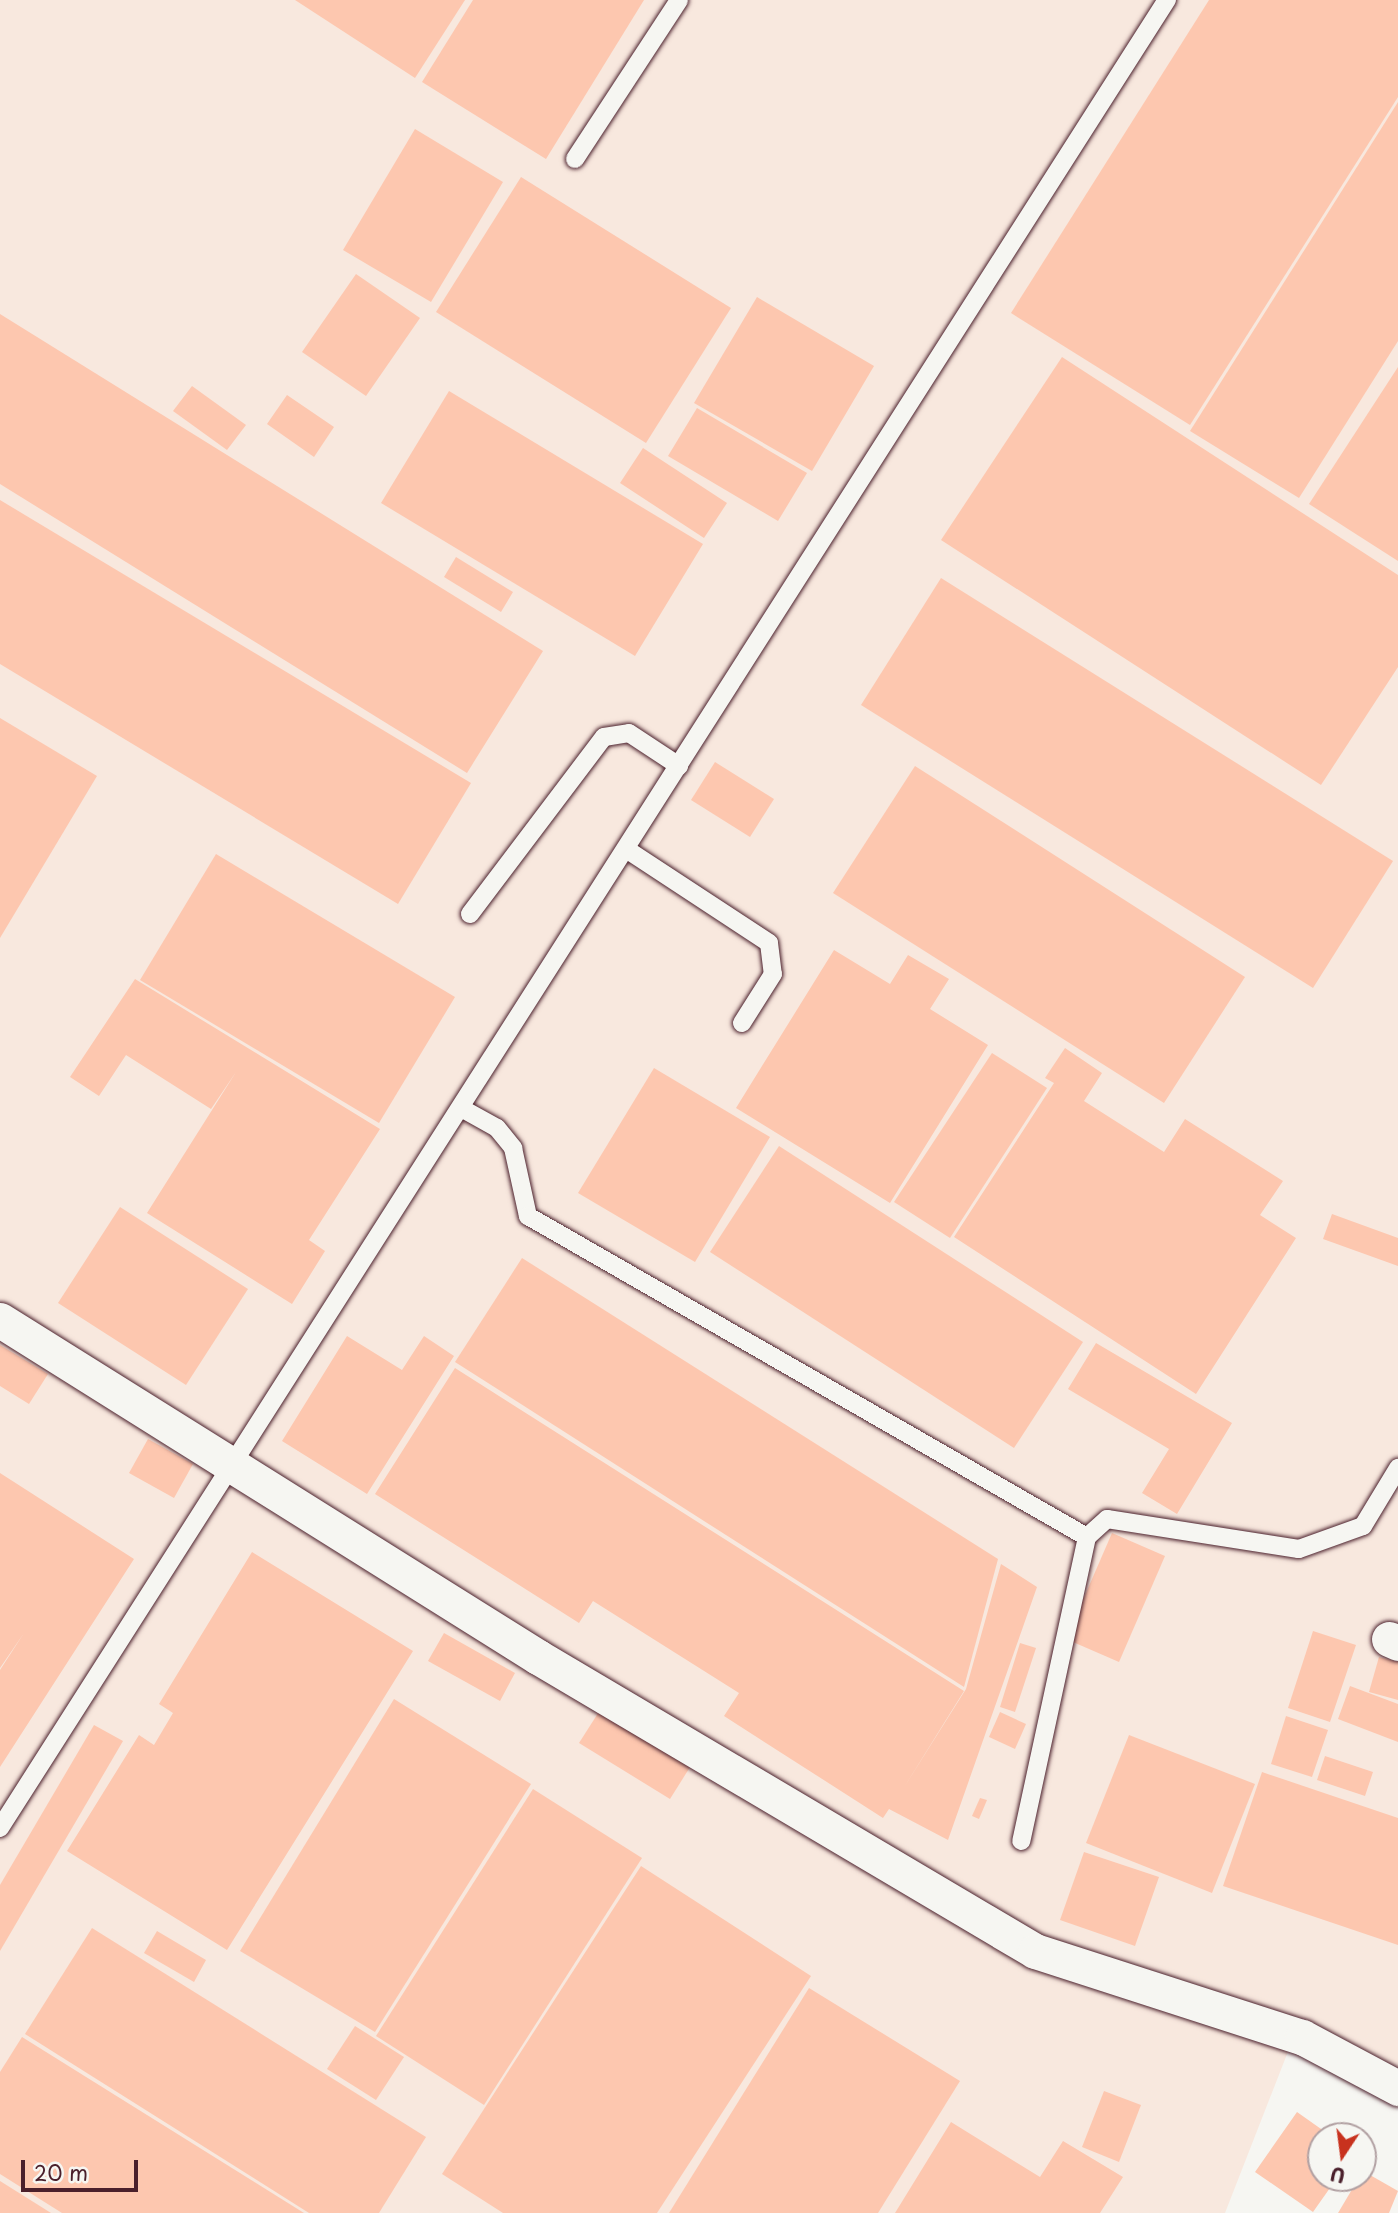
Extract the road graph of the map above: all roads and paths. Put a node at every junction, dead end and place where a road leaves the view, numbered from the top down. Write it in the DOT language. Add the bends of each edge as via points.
graph roads {
  1 [pos="679,0"];
  2 [pos="1167,0"];
  3 [pos="575,159"];
  4 [pos="679,766"];
  5 [pos="626,849"];
  6 [pos="470,914"];
  7 [pos="742,1023"];
  8 [pos="461,1108"];
  9 [pos="0,1320"];
  10 [pos="232,1465"];
  11 [pos="1398,1468"];
  12 [pos="1087,1537"];
  13 [pos="0,1828"];
  14 [pos="1021,1841"];
  15 [pos="1398,2088"];
  1 -- 3 [label="lane"];
  2 -- 4 [label="lane"];
  4 -- 5 [label="lane"];
  4 -- 6 [label="lane" via="629,733 604,737"];
  5 -- 7 [label="lane" via="769,943 773,974"];
  5 -- 8 [label="lane"];
  8 -- 10 [label="lane"];
  8 -- 12 [label="lane" via="497,1128 513,1148 528,1216"];
  9 -- 10 [label="street"];
  10 -- 13 [label="lane"];
  10 -- 15 [label="street" via="538,1657 1035,1951 1302,2037"];
  11 -- 12 [label="lane" via="1363,1526 1299,1549 1107,1519"];
  12 -- 14 [label="lane"];
}
